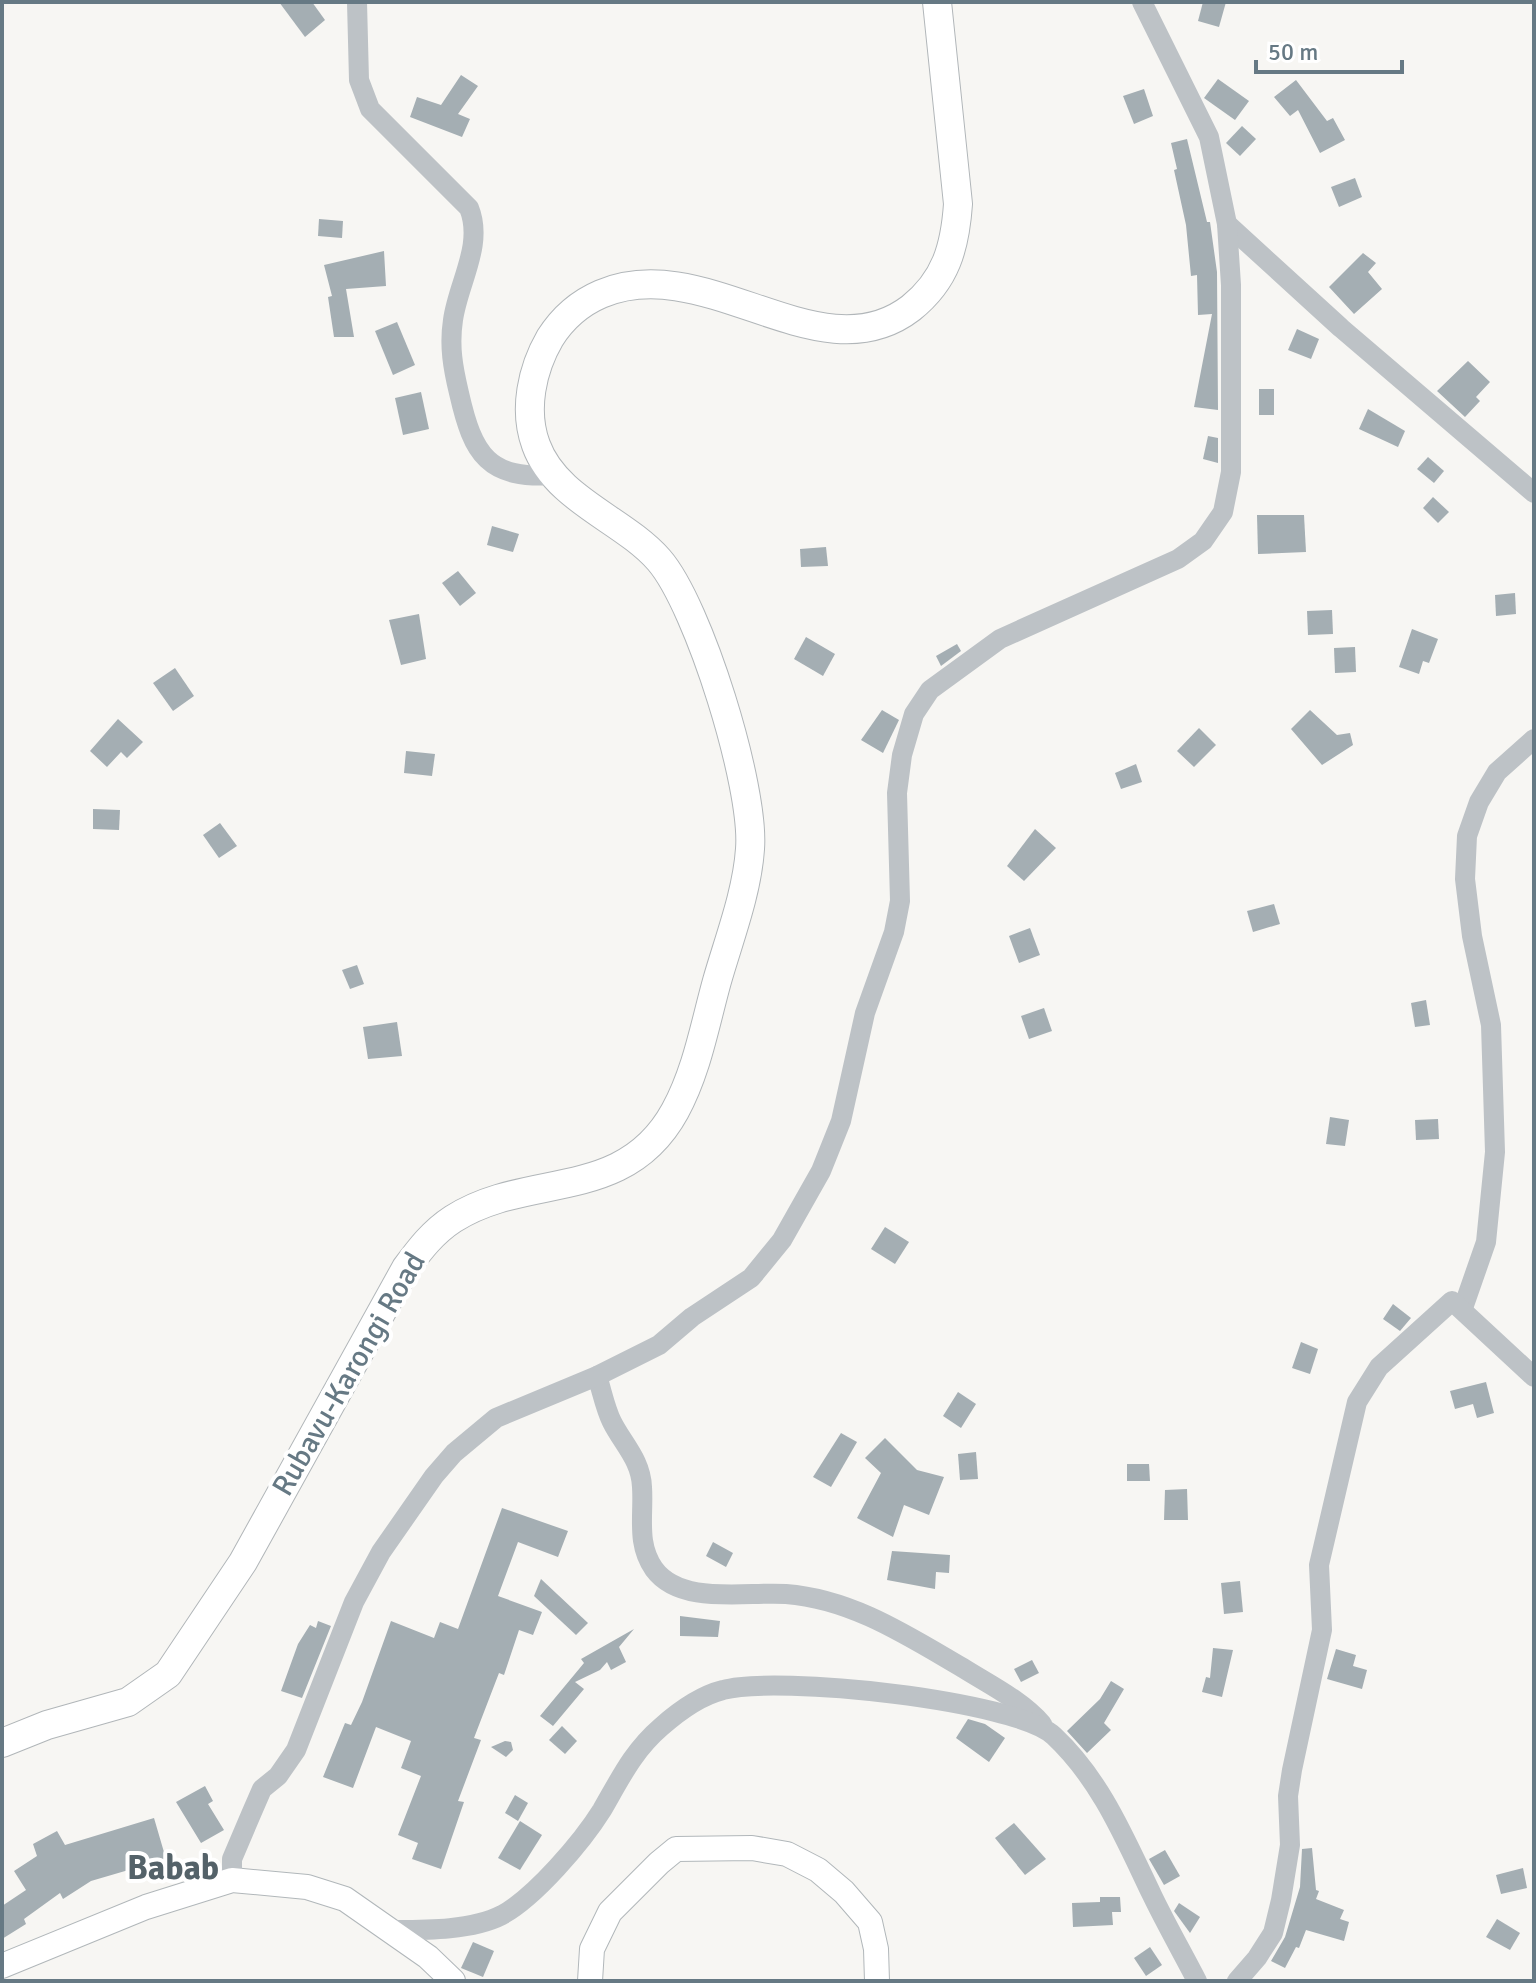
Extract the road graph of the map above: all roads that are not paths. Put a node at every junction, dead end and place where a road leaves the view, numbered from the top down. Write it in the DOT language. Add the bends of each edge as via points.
graph roads {
  1 [pos="357,2"];
  2 [pos="937,2"];
  3 [pos="1142,2"];
  4 [pos="1227,224"];
  5 [pos="556,475"];
  6 [pos="1534,493"];
  7 [pos="1534,739"];
  8 [pos="1463,1308"];
  9 [pos="597,1376"];
  10 [pos="1534,1377"];
  11 [pos="1051,1733"];
  12 [pos="2,1743"];
  13 [pos="232,1880"];
  14 [pos="388,1930"];
  15 [pos="2,1966"];
  16 [pos="453,1981"];
  17 [pos="590,1981"];
  18 [pos="877,1981"];
  19 [pos="1197,1981"];
  20 [pos="1237,1981"];
  1 -- 5 [label="street" via="359,80 370,109 469,208 476,224 450,347 468,433 489,463 507,472"];
  2 -- 5 [label="highway, Rubavu-Karongi Road" via="958,204 955,235 938,283 899,317 848,330 776,316 665,282 624,284 593,297 556,330 532,379 536,446"];
  3 -- 4 [label="street" via="1209,137"];
  4 -- 6 [label="street"];
  4 -- 9 [label="street" via="1232,459 1223,512 1203,541 1178,559 1000,639 930,690 914,714 902,755 897,793 900,901 894,932 865,1013 841,1121 821,1171 782,1240 751,1278 659,1345"];
  5 -- 12 [label="highway, Rubavu-Karongi Road" via="603,519 657,557 676,584 691,613 743,772 748,863 705,1029 677,1107 663,1130 619,1168 584,1182 485,1205 455,1217 426,1240 243,1562 168,1674 128,1702"];
  7 -- 8 [label="street" via="1497,772 1467,836 1465,879 1472,936 1491,1025 1495,1152 1486,1242"];
  8 -- 10 [label="street"];
  8 -- 20 [label="street" via="1452,1301 1420,1327 1379,1367 1357,1402 1319,1565 1322,1630 1288,1796 1290,1845 1281,1900 1273,1933"];
  9 -- 11 [label="street" via="612,1422 633,1452 643,1485 641,1539 655,1570 678,1587 717,1594 788,1594 832,1602 884,1622 1016,1702"];
  9 -- 13 [label="street" via="496,1418 434,1476 381,1552 354,1602 296,1750 262,1789 232,1859"];
  11 -- 14 [label="street" via="1003,1715 856,1688 763,1684 723,1690 695,1701 635,1751 584,1835 501,1915 464,1925"];
  11 -- 19 [label="street" via="1080,1763 1117,1821"];
  13 -- 14 [label="main road" via="345,1899"];
  13 -- 15 [label="main road" via="146,1907"];
  14 -- 16 [label="main road"];
  17 -- 18 [label="main road" via="592,1949 610,1912 676,1849 752,1848 787,1854 844,1892 870,1922"];
}
